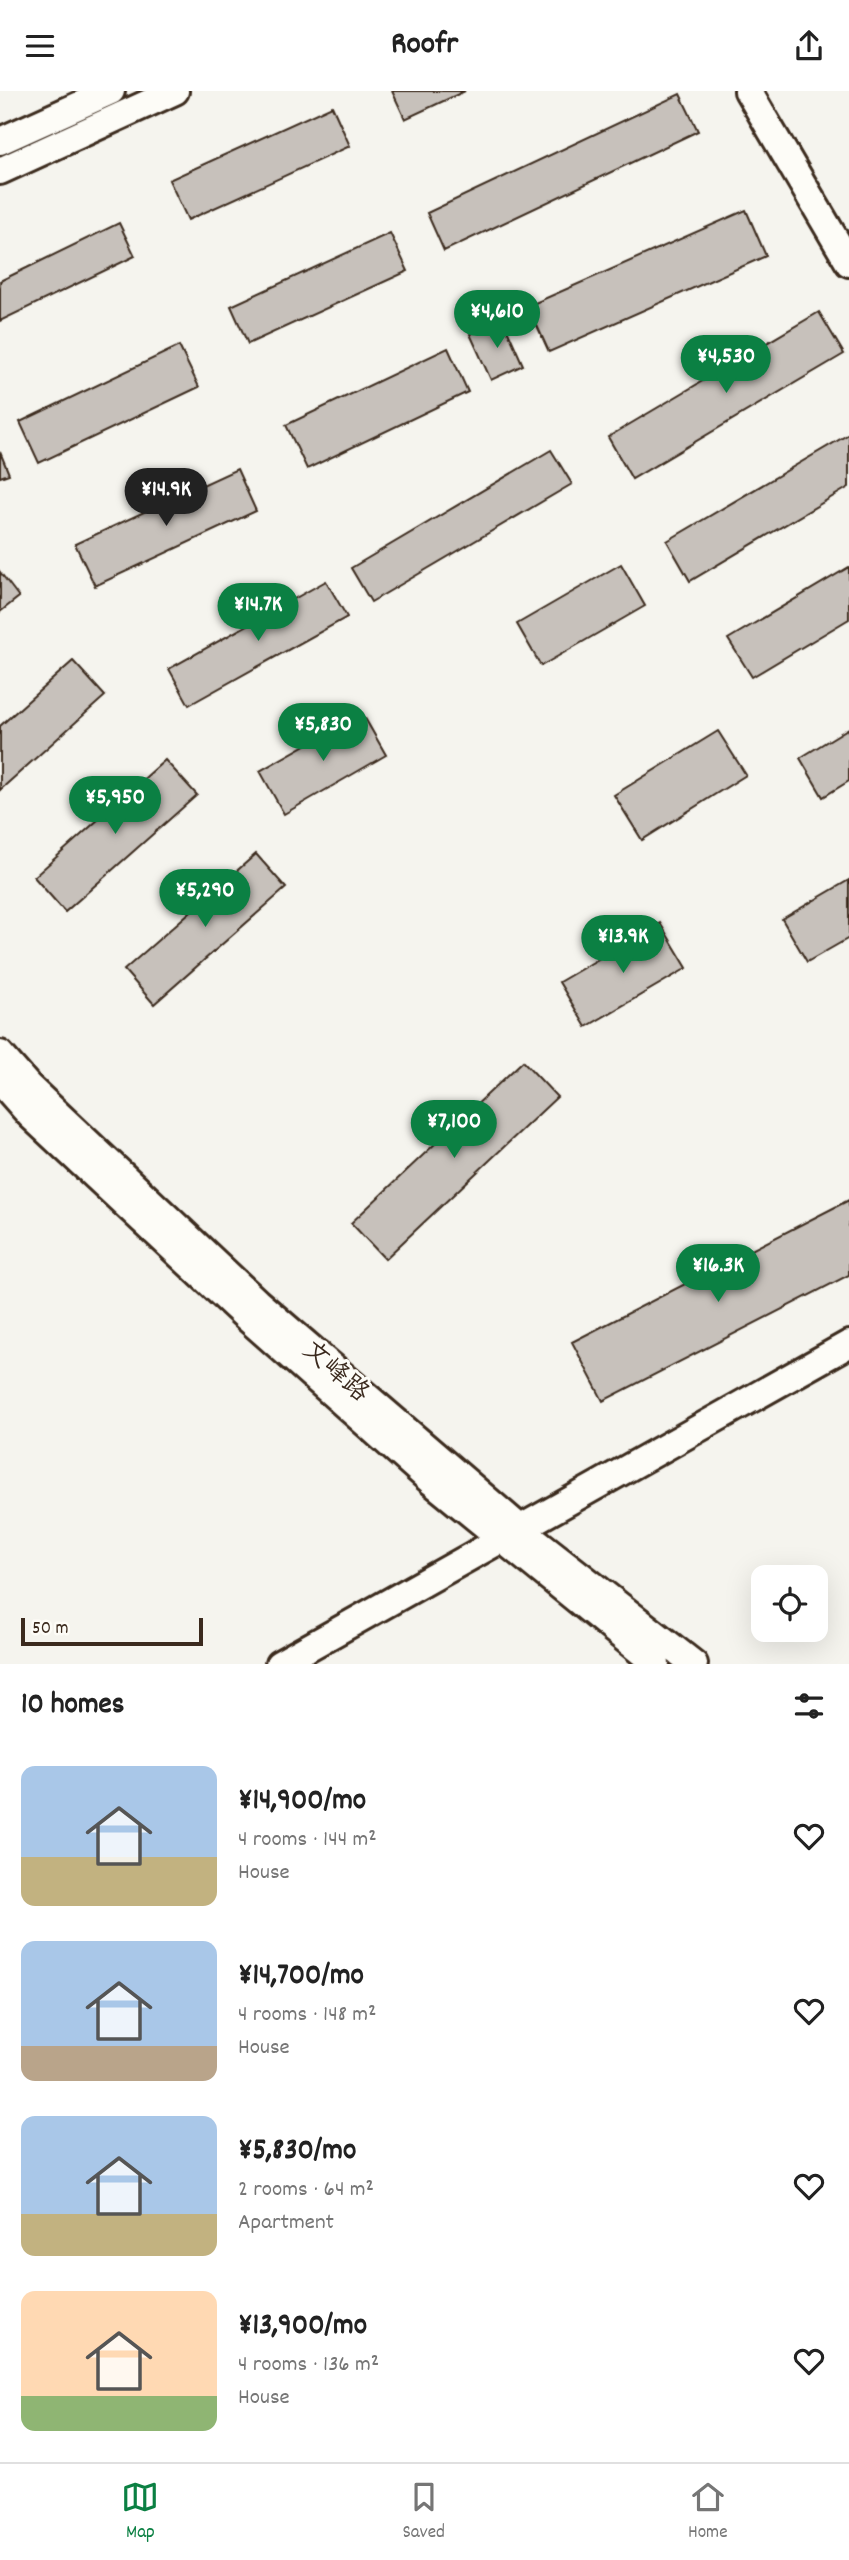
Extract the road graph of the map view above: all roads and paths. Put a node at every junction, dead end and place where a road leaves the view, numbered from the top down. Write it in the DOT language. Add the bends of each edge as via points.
graph roads {
  1 [pos="111,91"];
  2 [pos="176,91"];
  3 [pos="748,91"];
  4 [pos="0,141"];
  5 [pos="0,171"];
  6 [pos="849,263"];
  7 [pos="0,1054"];
  8 [pos="0,1081"];
  9 [pos="849,1344"];
  10 [pos="512,1535"];
  11 [pos="279,1664"];
  12 [pos="656,1664"];
  13 [pos="694,1664"];
  1 -- 4 [label="street"];
  2 -- 5 [label="street"];
  3 -- 6 [label="street"];
  7 -- 10 [label="street, 文峰路" via="29,1087 257,1302"];
  8 -- 10 [label="street, 文峰路" via="30,1115 245,1316 432,1482"];
  9 -- 10 [label="street"];
  10 -- 11 [label="street"];
  10 -- 12 [label="street, 文峰路"];
  10 -- 13 [label="street, 文峰路"];
}
